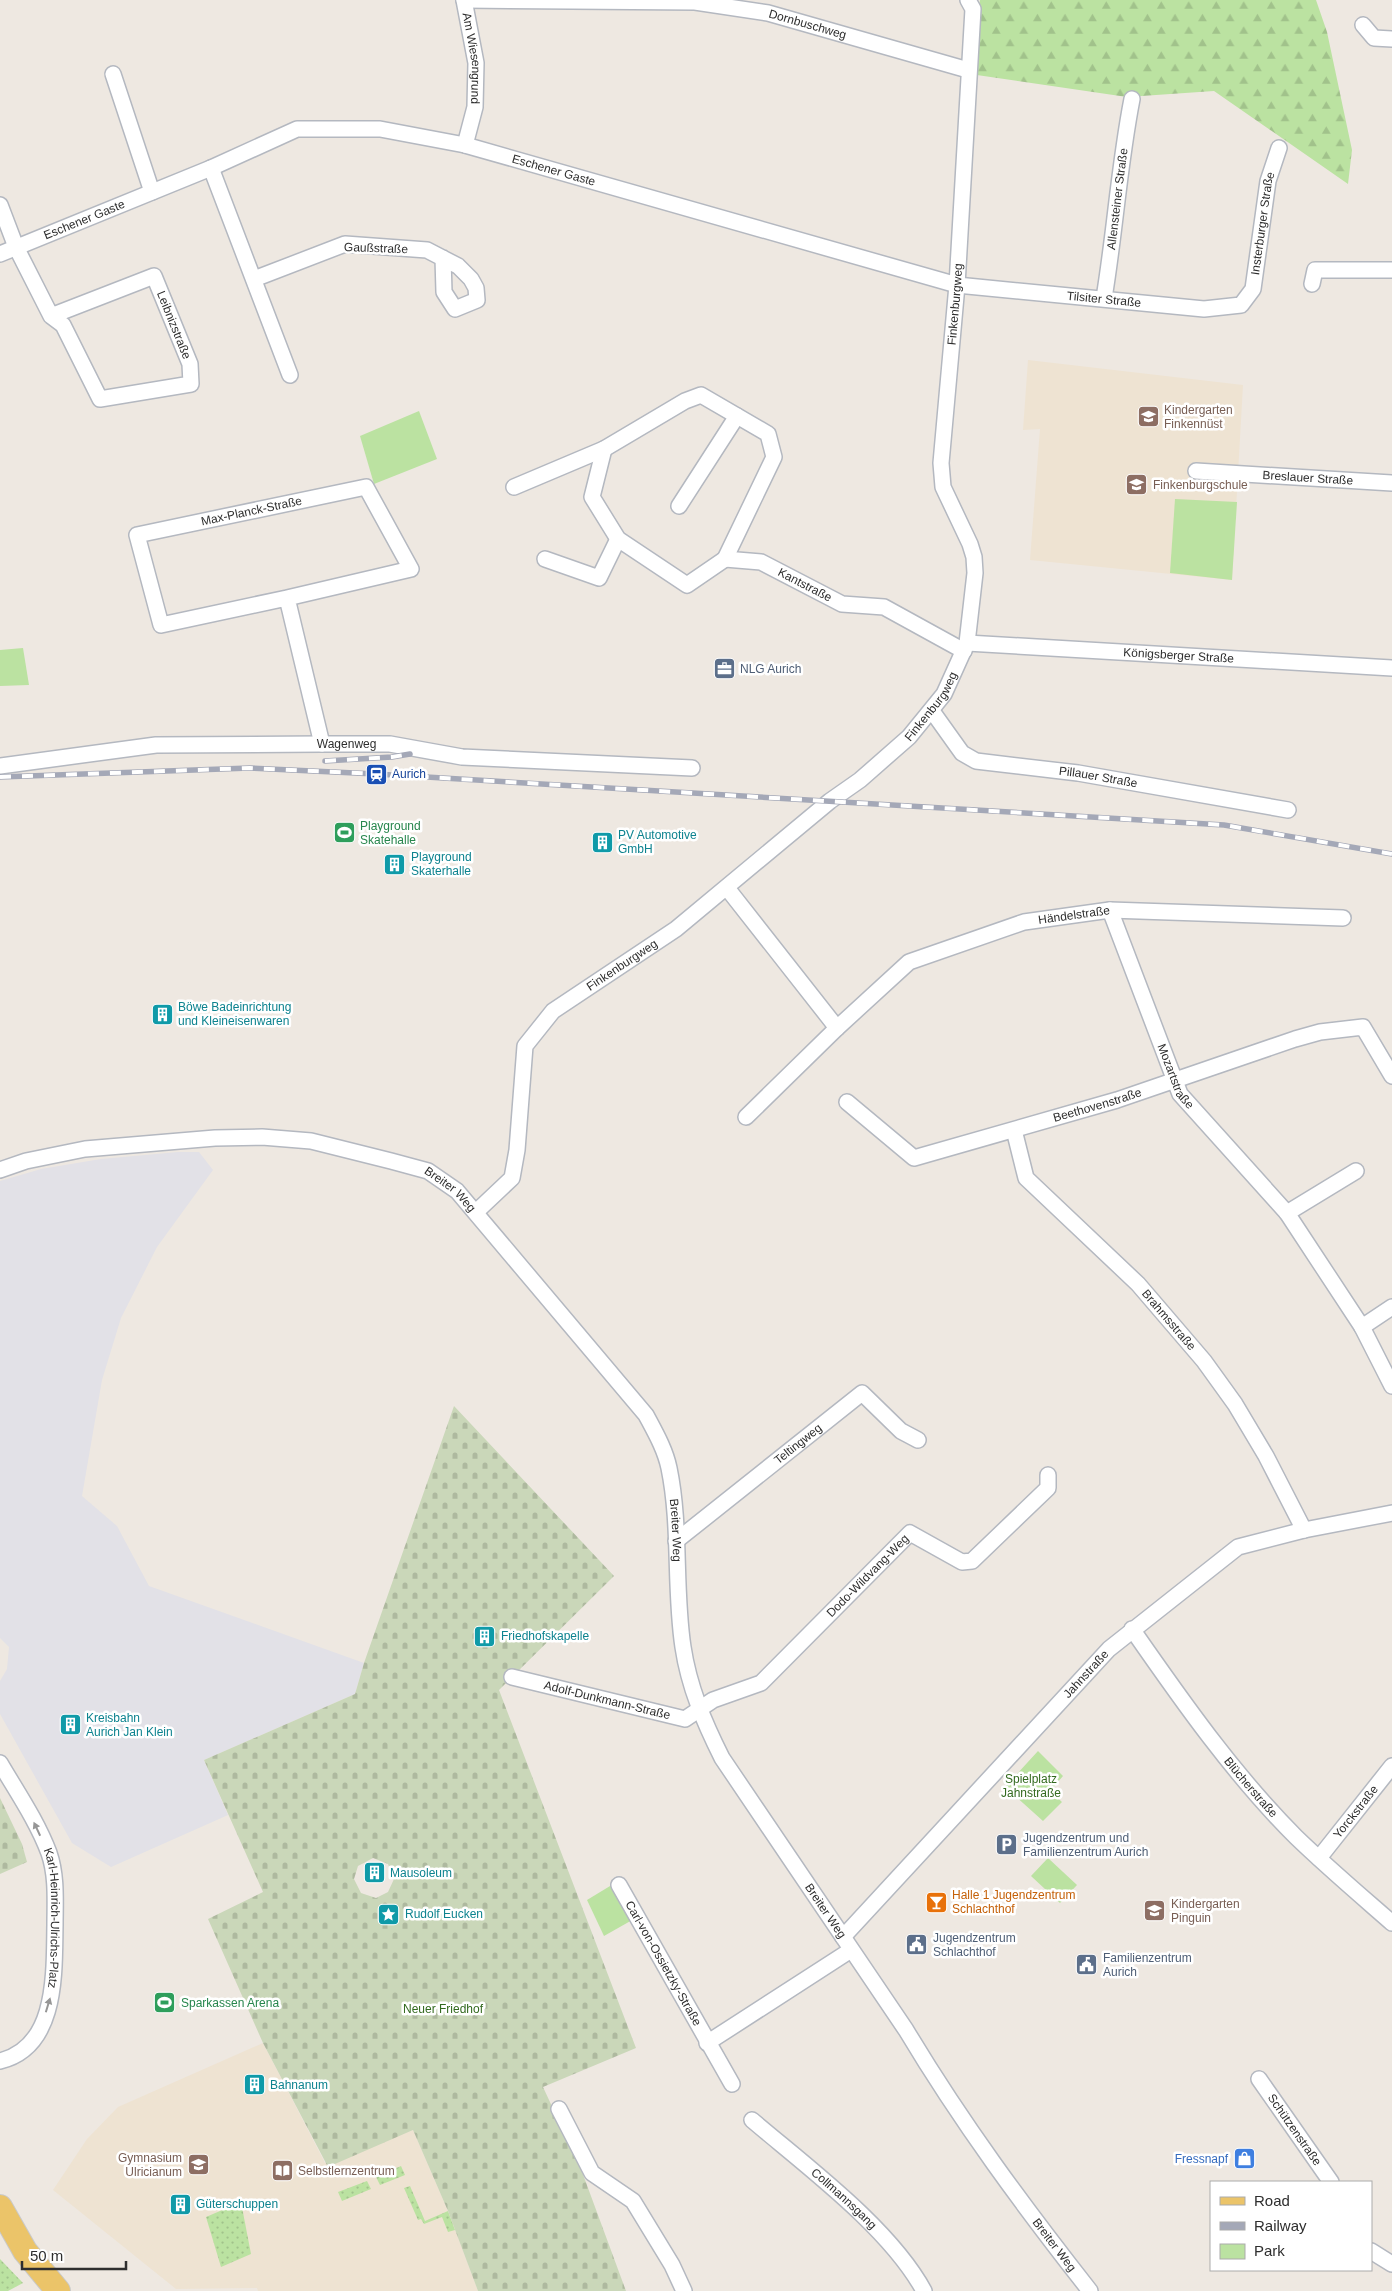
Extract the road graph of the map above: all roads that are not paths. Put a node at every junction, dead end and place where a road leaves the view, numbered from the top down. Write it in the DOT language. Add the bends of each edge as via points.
graph roads {
  1 [pos="464,0"];
  2 [pos="971,4"];
  3 [pos="1363,25"];
  4 [pos="1392,39"];
  5 [pos="968,70"];
  6 [pos="113,74"];
  7 [pos="1132,99"];
  8 [pos="465,145"];
  9 [pos="1279,148"];
  10 [pos="211,168"];
  11 [pos="152,192"];
  12 [pos="0,205"];
  13 [pos="16,247"];
  14 [pos="0,254"];
  15 [pos="443,258"];
  16 [pos="1392,270"];
  17 [pos="254,279"];
  18 [pos="1312,284"];
  19 [pos="957,285"];
  20 [pos="1104,298"];
  21 [pos="1249,298"];
  22 [pos="50,316"];
  23 [pos="290,375"];
  24 [pos="737,416"];
  25 [pos="604,448"];
  26 [pos="1196,471"];
  27 [pos="1392,483"];
  28 [pos="514,487"];
  29 [pos="679,506"];
  30 [pos="618,539"];
  31 [pos="545,559"];
  32 [pos="725,559"];
  33 [pos="287,598"];
  34 [pos="966,647"];
  35 [pos="1392,668"];
  36 [pos="932,711"];
  37 [pos="322,744"];
  38 [pos="0,766"];
  39 [pos="692,768"];
  40 [pos="1288,810"];
  41 [pos="727,888"];
  42 [pos="1110,910"];
  43 [pos="1343,918"];
  44 [pos="837,1028"];
  45 [pos="1392,1076"];
  46 [pos="1174,1079"];
  47 [pos="847,1102"];
  48 [pos="746,1118"];
  49 [pos="1014,1130"];
  50 [pos="0,1170"];
  51 [pos="1356,1171"];
  52 [pos="476,1212"];
  53 [pos="1286,1213"];
  54 [pos="1392,1306"];
  55 [pos="1362,1328"];
  56 [pos="1392,1386"];
  57 [pos="918,1440"];
  58 [pos="1048,1475"];
  59 [pos="1392,1513"];
  60 [pos="1304,1530"];
  61 [pos="676,1541"];
  62 [pos="1132,1629"];
  63 [pos="512,1677"];
  64 [pos="699,1710"];
  65 [pos="0,1763"];
  66 [pos="1392,1766"];
  67 [pos="1319,1858"];
  68 [pos="619,1885"];
  69 [pos="1392,1924"];
  70 [pos="843,1937"];
  71 [pos="851,1950"];
  72 [pos="707,2043"];
  73 [pos="0,2061"];
  74 [pos="1259,2078"];
  75 [pos="732,2084"];
  76 [pos="559,2109"];
  77 [pos="752,2120"];
  78 [pos="1330,2181"];
  79 [pos="0,2207"];
  80 [pos="1372,2252"];
  81 [pos="1392,2264"];
  82 [pos="58,2291"];
  83 [pos="684,2291"];
  84 [pos="924,2291"];
  85 [pos="1090,2291"];
  1 -- 5 [label="street, Dornbuschweg" via="695,2 768,13"];
  1 -- 8 [label="street, Am Wiesengrund" via="476,63 475,107"];
  2 -- 5 [label="street, Finkenburgweg"];
  3 -- 4 [label="street" via="1374,38"];
  5 -- 19 [label="street, Finkenburgweg"];
  6 -- 11 [label="street"];
  7 -- 20 [label="street, Allensteiner Straße" via="1121,154"];
  8 -- 10 [label="street, Eschener Gaste" via="380,128 297,129"];
  8 -- 19 [label="street, Eschener Gaste"];
  9 -- 21 [label="street, Insterburger Straße" via="1268,181 1256,278"];
  10 -- 11 [label="street, Eschener Gaste"];
  10 -- 17 [label="street"];
  11 -- 13 [label="street, Eschener Gaste"];
  12 -- 13 [label="street"];
  13 -- 14 [label="street, Eschener Gaste"];
  13 -- 22 [label="street, Leibnizstraße"];
  15 -- 17 [label="street, Gaußstraße" via="427,250 345,244"];
  16 -- 18 [label="street" via="1315,270"];
  17 -- 23 [label="street"];
  19 -- 20 [label="street, Tilsiter Straße"];
  19 -- 34 [label="street, Finkenburgweg" via="941,473 943,487 974,557"];
  20 -- 21 [label="street, Tilsiter Straße" via="1204,309 1241,306"];
  22 -- 22 [label="street, Leibnizstraße" via="154,276 190,364 191,384 100,399 63,325"];
  24 -- 25 [label="street" via="701,396 685,401"];
  24 -- 29 [label="street"];
  24 -- 32 [label="street" via="768,434 774,457"];
  25 -- 28 [label="street"];
  25 -- 30 [label="street" via="592,497"];
  26 -- 27 [label="street, Breslauer Straße"];
  30 -- 31 [label="street" via="599,578"];
  30 -- 32 [label="street" via="687,585"];
  32 -- 34 [label="street, Kantstraße" via="761,562 842,604 884,607"];
  33 -- 33 [label="street, Max-Planck-Straße" via="411,569 366,487 137,535 161,625"];
  33 -- 37 [label="street"];
  34 -- 35 [label="street, Königsberger Straße"];
  34 -- 36 [label="street, Finkenburgweg" via="944,694"];
  36 -- 40 [label="street, Pillauer Straße" via="962,753 976,761 1078,773"];
  36 -- 41 [label="street, Finkenburgweg" via="860,780 830,801"];
  37 -- 38 [label="street, Wagenweg" via="156,745"];
  37 -- 39 [label="street, Wagenweg" via="390,744 462,757"];
  41 -- 44 [label="street"];
  41 -- 52 [label="street, Finkenburgweg" via="676,929 553,1011 524,1046 518,1150 512,1178"];
  42 -- 43 [label="street, Händelstraße"];
  42 -- 44 [label="street, Händelstraße" via="1024,922 910,962"];
  42 -- 46 [label="street, Mozartstraße"];
  44 -- 48 [label="street, Händelstraße"];
  45 -- 46 [label="street, Beethovenstraße" via="1363,1027 1320,1032"];
  46 -- 49 [label="street, Beethovenstraße" via="1117,1100"];
  46 -- 53 [label="street, Mozartstraße" via="1180,1094"];
  47 -- 49 [label="street, Beethovenstraße" via="914,1158"];
  49 -- 60 [label="street, Brahmsstraße" via="1026,1178 1138,1284 1204,1361 1266,1456"];
  50 -- 52 [label="street, Breiter Weg" via="26,1161 85,1150 215,1138 269,1137 311,1141 428,1171 457,1191"];
  51 -- 53 [label="street"];
  52 -- 61 [label="street, Breiter Weg" via="646,1415 669,1467"];
  53 -- 55 [label="street, Mozartstraße"];
  54 -- 55 [label="street"];
  55 -- 56 [label="street, Mozartstraße"];
  57 -- 61 [label="street, Teltingweg" via="901,1431 862,1393"];
  58 -- 64 [label="street, Dodo-Wildvang-Weg" via="1048,1488 972,1560 962,1562 910,1533 761,1683 713,1700"];
  59 -- 60 [label="street, Jahnstraße"];
  60 -- 62 [label="street, Jahnstraße" via="1238,1547"];
  61 -- 64 [label="street, Breiter Weg" via="683,1646"];
  62 -- 67 [label="street, Blücherstraße" via="1204,1728 1265,1802"];
  62 -- 70 [label="street, Jahnstraße" via="1080,1678"];
  63 -- 64 [label="street, Adolf-Dunkmann-Straße" via="685,1719"];
  64 -- 70 [label="street, Breiter Weg" via="722,1758"];
  73 -- 65 [label="street, Karl-Heinrich-Ulrichs-Platz, one-way" via="10,2059 27,2048 37,2035 53,1990 56,1969 54,1881 46,1846"];
  66 -- 67 [label="street, Yorckstraße"];
  67 -- 69 [label="street, Blücherstraße"];
  68 -- 72 [label="street, Carl-von-Ossietzky-Straße"];
  70 -- 71 [label="street, Breiter Weg"];
  71 -- 72 [label="street"];
  71 -- 85 [label="street, Breiter Weg" via="1014,2193"];
  72 -- 75 [label="street, Carl-von-Ossietzky-Straße"];
  74 -- 78 [label="street, Schützenstraße"];
  76 -- 83 [label="street" via="592,2173 633,2201"];
  77 -- 84 [label="street, Collmannsgang" via="891,2245 914,2272"];
  79 -- 82 [label="main road" via="25,2251"];
  80 -- 81 [label="street"];
}
